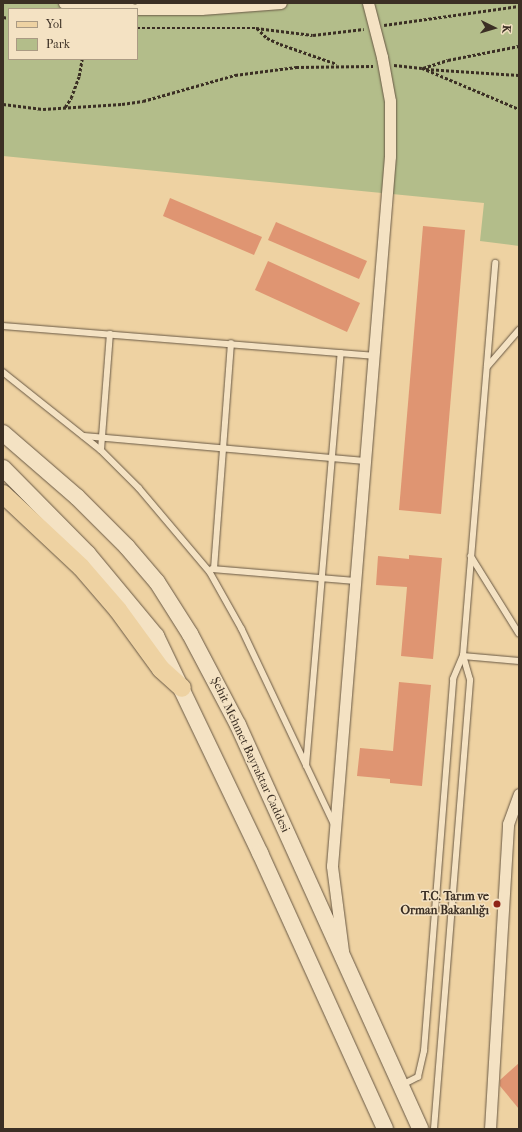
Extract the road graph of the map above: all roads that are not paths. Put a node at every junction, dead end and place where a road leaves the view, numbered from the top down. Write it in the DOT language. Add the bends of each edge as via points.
graph roads {
  1 [pos="64,3"];
  2 [pos="281,3"];
  3 [pos="368,3"];
  4 [pos="121,8"];
  5 [pos="138,9"];
  6 [pos="495,263"];
  7 [pos="3,326"];
  8 [pos="519,330"];
  9 [pos="110,334"];
  10 [pos="231,344"];
  11 [pos="341,353"];
  12 [pos="373,356"];
  13 [pos="487,367"];
  14 [pos="3,372"];
  15 [pos="3,433"];
  16 [pos="84,436"];
  17 [pos="102,437"];
  18 [pos="223,448"];
  19 [pos="101,450"];
  20 [pos="332,459"];
  21 [pos="364,461"];
  22 [pos="3,468"];
  23 [pos="3,494"];
  24 [pos="471,556"];
  25 [pos="207,569"];
  26 [pos="214,569"];
  27 [pos="323,578"];
  28 [pos="355,581"];
  29 [pos="519,633"];
  30 [pos="463,656"];
  31 [pos="519,661"];
  32 [pos="182,688"];
  33 [pos="306,766"];
  34 [pos="519,794"];
  35 [pos="514,824"];
  36 [pos="335,827"];
  37 [pos="344,960"];
  38 [pos="400,1085"];
  39 [pos="385,1129"];
  40 [pos="420,1129"];
  41 [pos="434,1129"];
  42 [pos="490,1129"];
  1 -- 4 [label="street"];
  2 -- 5 [label="street" via="201,9"];
  3 -- 12 [label="street" via="384,64 390,101 390,156"];
  6 -- 13 [label="lane"];
  7 -- 9 [label="lane"];
  8 -- 13 [label="lane"];
  9 -- 10 [label="lane"];
  9 -- 17 [label="lane"];
  10 -- 11 [label="lane"];
  10 -- 18 [label="lane"];
  11 -- 12 [label="lane"];
  11 -- 20 [label="lane"];
  12 -- 21 [label="street"];
  13 -- 24 [label="lane"];
  14 -- 16 [label="lane"];
  15 -- 37 [label="main road, Şehit Mehmet Bayraktar Caddesi" via="100,518 142,563 172,604 238,725"];
  16 -- 17 [label="lane"];
  16 -- 19 [label="lane"];
  17 -- 18 [label="lane"];
  17 -- 19 [label="lane"];
  18 -- 20 [label="lane"];
  18 -- 26 [label="lane"];
  19 -- 25 [label="lane" via="139,488"];
  20 -- 21 [label="lane"];
  20 -- 27 [label="lane"];
  21 -- 28 [label="street"];
  22 -- 32 [label="main road" via="116,586 156,636"];
  23 -- 32 [label="main road" via="81,567 118,610 161,669"];
  24 -- 29 [label="lane"];
  24 -- 30 [label="lane"];
  25 -- 26 [label="lane"];
  25 -- 33 [label="lane" via="242,629"];
  26 -- 27 [label="lane"];
  27 -- 28 [label="lane"];
  27 -- 33 [label="lane"];
  28 -- 36 [label="street"];
  30 -- 31 [label="lane"];
  30 -- 38 [label="lane" via="453,679 424,1052 418,1077"];
  30 -- 41 [label="lane" via="470,680"];
  32 -- 39 [label="main road"];
  33 -- 36 [label="lane"];
  34 -- 35 [label="street"];
  35 -- 42 [label="street"];
  36 -- 37 [label="street" via="332,866"];
  37 -- 38 [label="main road, Şehit Mehmet Bayraktar Caddesi"];
  38 -- 40 [label="main road, Şehit Mehmet Bayraktar Caddesi"];
}
